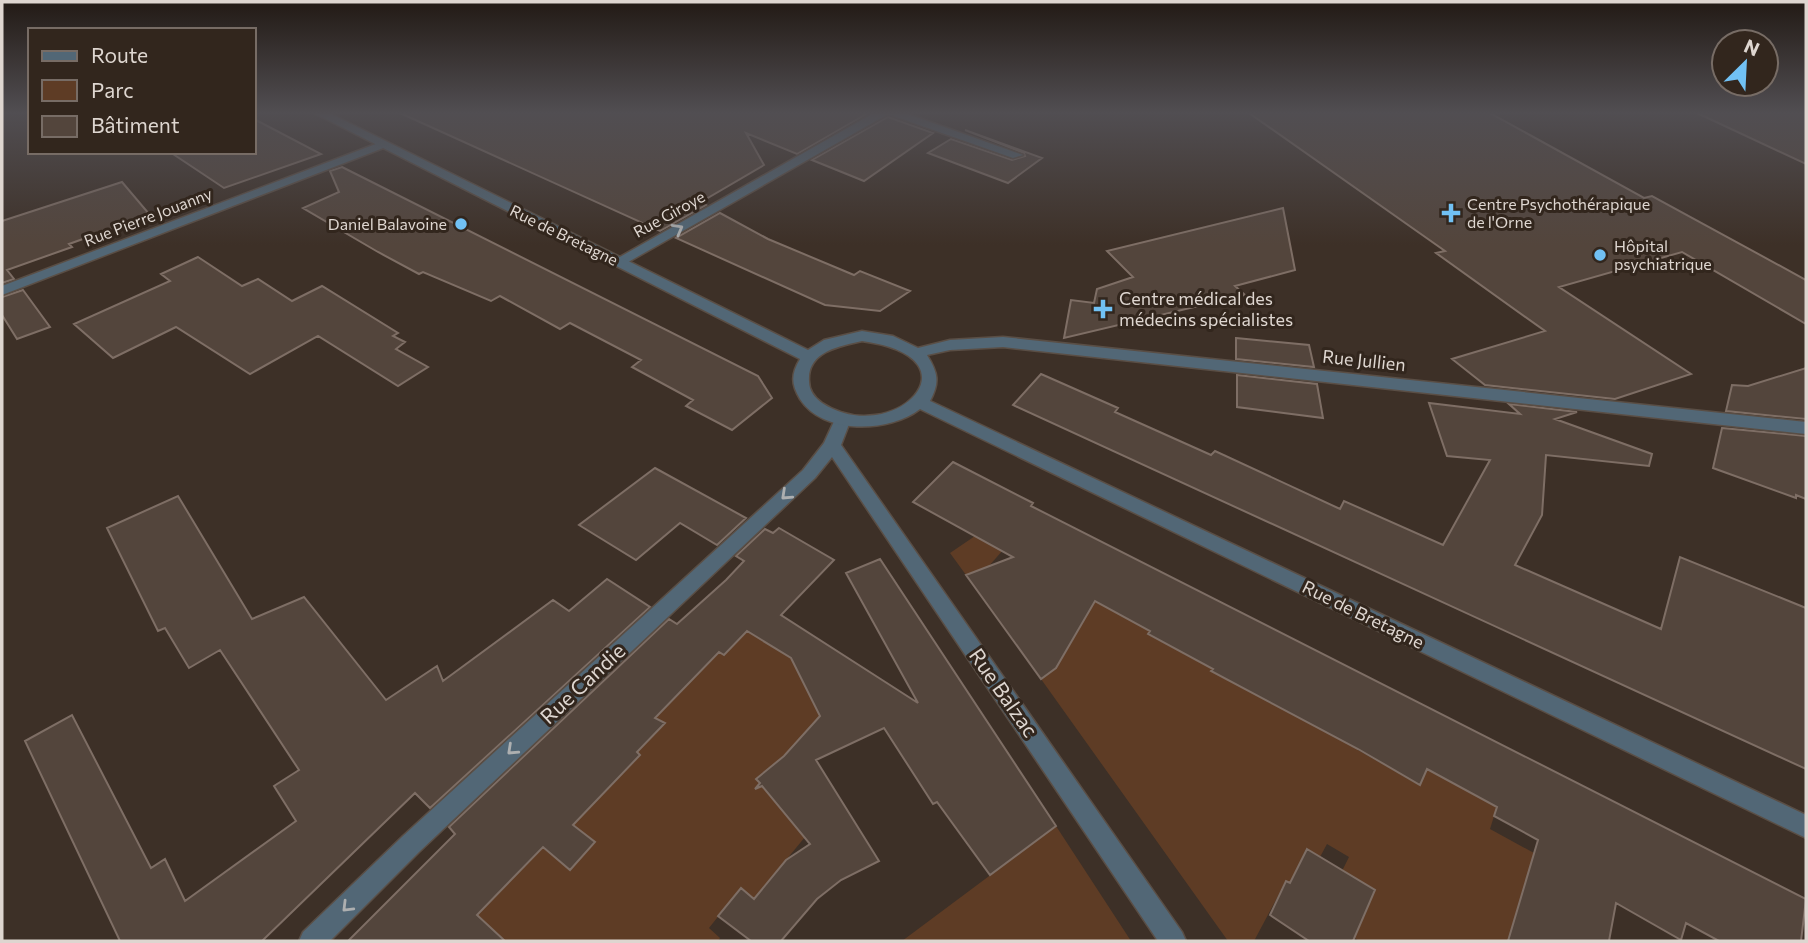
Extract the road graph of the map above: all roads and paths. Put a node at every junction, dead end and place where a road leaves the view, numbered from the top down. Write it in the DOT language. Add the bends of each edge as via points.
graph roads {
  1 [pos="354,157"];
  2 [pos="409,157"];
  3 [pos="805,157"];
  4 [pos="618,262"];
  5 [pos="2,291"];
  6 [pos="918,353"];
  7 [pos="809,357"];
  8 [pos="919,401"];
  9 [pos="844,419"];
  10 [pos="1806,428"];
  11 [pos="832,445"];
  12 [pos="1806,827"];
  13 [pos="312,941"];
  14 [pos="1173,941"];
  1 -- 5 [label="street, Rue Pierre Jouanny"];
  2 -- 4 [label="street, Rue de Bretagne"];
  4 -- 3 [label="street, Rue Giroye, one-way"];
  4 -- 7 [label="street, Rue de Bretagne"];
  6 -- 7 [label="street" via="888,338 862,336 826,345"];
  6 -- 8 [label="street" via="926,361 930,382"];
  6 -- 10 [label="street, Rue Jullien" via="950,345 1003,342"];
  7 -- 9 [label="street" via="798,381 804,397 820,411"];
  8 -- 9 [label="street" via="891,417"];
  8 -- 12 [label="street, Rue de Bretagne"];
  9 -- 11 [label="street, Rue Candie"];
  11 -- 13 [label="street, Rue Candie, one-way" via="809,474"];
  11 -- 14 [label="street, Rue Balzac"];
}
